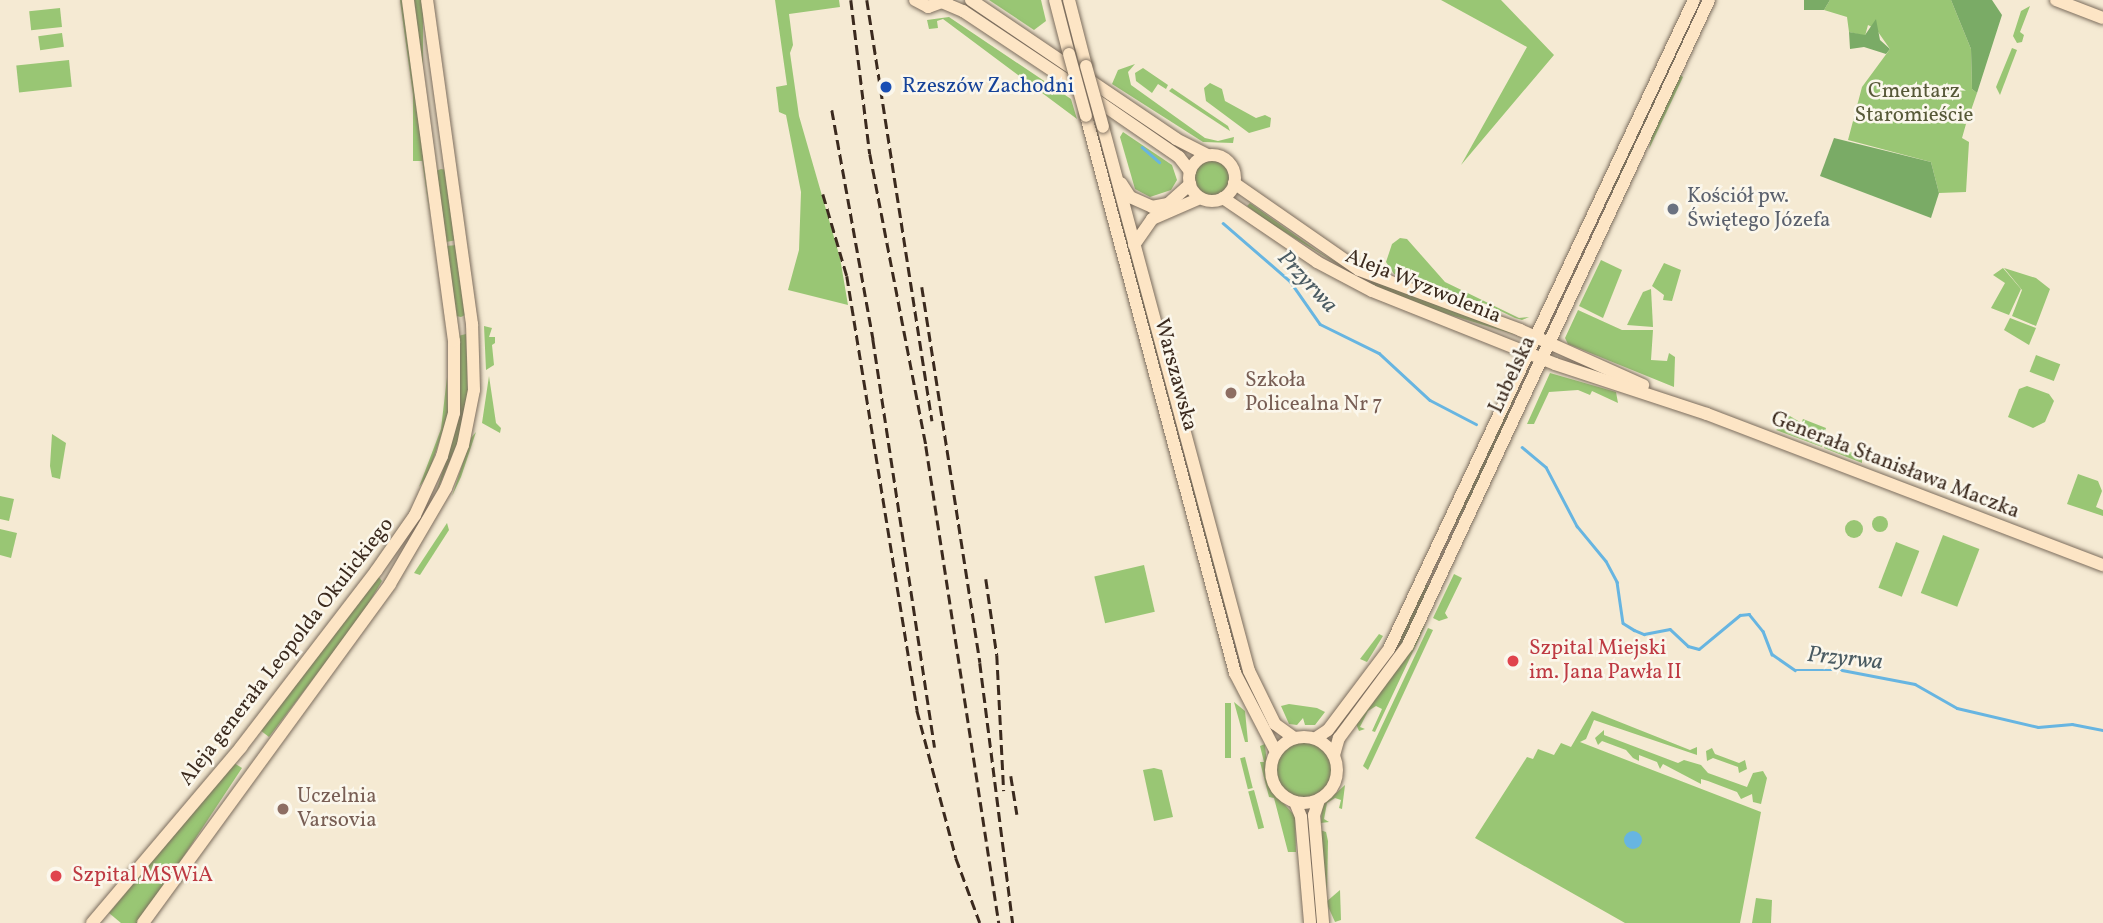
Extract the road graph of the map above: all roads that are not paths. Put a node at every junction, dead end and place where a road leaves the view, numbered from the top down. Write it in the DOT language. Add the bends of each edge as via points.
graph roads {
  1 [pos="408,0"];
  2 [pos="428,0"];
  3 [pos="915,0"];
  4 [pos="971,0"];
  5 [pos="1055,0"];
  6 [pos="1069,0"];
  7 [pos="1694,0"];
  8 [pos="1709,0"];
  9 [pos="2056,0"];
  10 [pos="945,1"];
  11 [pos="2103,18"];
  12 [pos="1206,155"];
  13 [pos="451,167"];
  14 [pos="432,173"];
  15 [pos="1116,176"];
  16 [pos="1190,178"];
  17 [pos="1234,183"];
  18 [pos="1200,198"];
  19 [pos="1223,198"];
  20 [pos="1134,244"];
  21 [pos="472,324"];
  22 [pos="453,326"];
  23 [pos="1544,340"];
  24 [pos="1536,354"];
  25 [pos="1707,414"];
  26 [pos="422,500"];
  27 [pos="436,507"];
  28 [pos="1443,536"];
  29 [pos="1456,542"];
  30 [pos="2103,567"];
  31 [pos="376,571"];
  32 [pos="390,583"];
  33 [pos="1228,621"];
  34 [pos="1384,671"];
  35 [pos="1294,738"];
  36 [pos="1316,738"];
  37 [pos="241,747"];
  38 [pos="1276,752"];
  39 [pos="1334,755"];
  40 [pos="258,761"];
  41 [pos="1319,800"];
  42 [pos="1295,802"];
  43 [pos="92,923"];
  44 [pos="143,923"];
  45 [pos="1310,923"];
  46 [pos="1323,923"];
  1 -- 14 [label="main road, Aleja generała Leopolda Okulickiego"];
  2 -- 13 [label="main road, Aleja generała Leopolda Okulickiego"];
  3 -- 10 [label="main road" via="928,7"];
  4 -- 12 [label="main road"];
  5 -- 33 [label="main road, Warszawska, bridge"];
  6 -- 15 [label="main road, Warszawska, bridge"];
  7 -- 23 [label="main road, Lubelska"];
  8 -- 23 [label="main road, Lubelska"];
  9 -- 11 [label="main road"];
  10 -- 16 [label="main road" via="1179,157"];
  12 -- 16 [label="main road"];
  12 -- 17 [label="main road" via="1229,162"];
  13 -- 14 [label="main road" via="436,163"];
  13 -- 21 [label="main road, Aleja generała Leopolda Okulickiego"];
  14 -- 22 [label="main road, Aleja generała Leopolda Okulickiego"];
  15 -- 16 [label="main road" via="1130,197 1152,207 1168,204"];
  15 -- 20 [label="main road, Warszawska"];
  16 -- 18 [label="main road"];
  17 -- 19 [label="main road"];
  17 -- 23 [label="main road, Aleja Wyzwolenia" via="1359,270"];
  18 -- 19 [label="main road"];
  18 -- 20 [label="main road" via="1152,219"];
  19 -- 24 [label="main road, Aleja Wyzwolenia" via="1350,281"];
  20 -- 33 [label="main road, Warszawska"];
  21 -- 22 [label="main road"];
  21 -- 27 [label="main road, Aleja generała Leopolda Okulickiego" via="474,390 469,423"];
  22 -- 26 [label="main road, Aleja generała Leopolda Okulickiego" via="454,413 442,456"];
  23 -- 24 [label="main road, Lubelska"];
  23 -- 25 [label="main road, Generała Stanisława Maczka"];
  24 -- 25 [label="main road, Generała Stanisława Maczka"];
  24 -- 28 [label="main road, Lubelska"];
  24 -- 29 [label="main road, Lubelska"];
  25 -- 30 [label="main road, Generała Stanisława Maczka"];
  26 -- 27 [label="main road"];
  26 -- 31 [label="main road, Aleja generała Leopolda Okulickiego"];
  27 -- 32 [label="main road, Aleja generała Leopolda Okulickiego"];
  28 -- 29 [label="main road"];
  28 -- 34 [label="main road, Lubelska"];
  29 -- 34 [label="main road, Lubelska"];
  31 -- 32 [label="main road" via="385,572"];
  31 -- 37 [label="main road, Aleja generała Leopolda Okulickiego"];
  32 -- 40 [label="main road, Aleja generała Leopolda Okulickiego"];
  33 -- 35 [label="main road, Warszawska" via="1260,698 1275,724"];
  33 -- 38 [label="main road, Warszawska" via="1243,693"];
  34 -- 36 [label="main road, Lubelska"];
  34 -- 39 [label="main road, Lubelska" via="1339,737"];
  35 -- 36 [label="main road"];
  35 -- 38 [label="main road"];
  36 -- 39 [label="main road"];
  37 -- 40 [label="main road"];
  37 -- 43 [label="main road, Aleja generała Leopolda Okulickiego"];
  38 -- 42 [label="main road" via="1271,767 1274,784"];
  39 -- 41 [label="main road" via="1336,780"];
  40 -- 44 [label="main road, Aleja generała Leopolda Okulickiego"];
  41 -- 42 [label="main road"];
  41 -- 46 [label="main road" via="1314,816"];
  42 -- 45 [label="main road" via="1301,817"];
}
